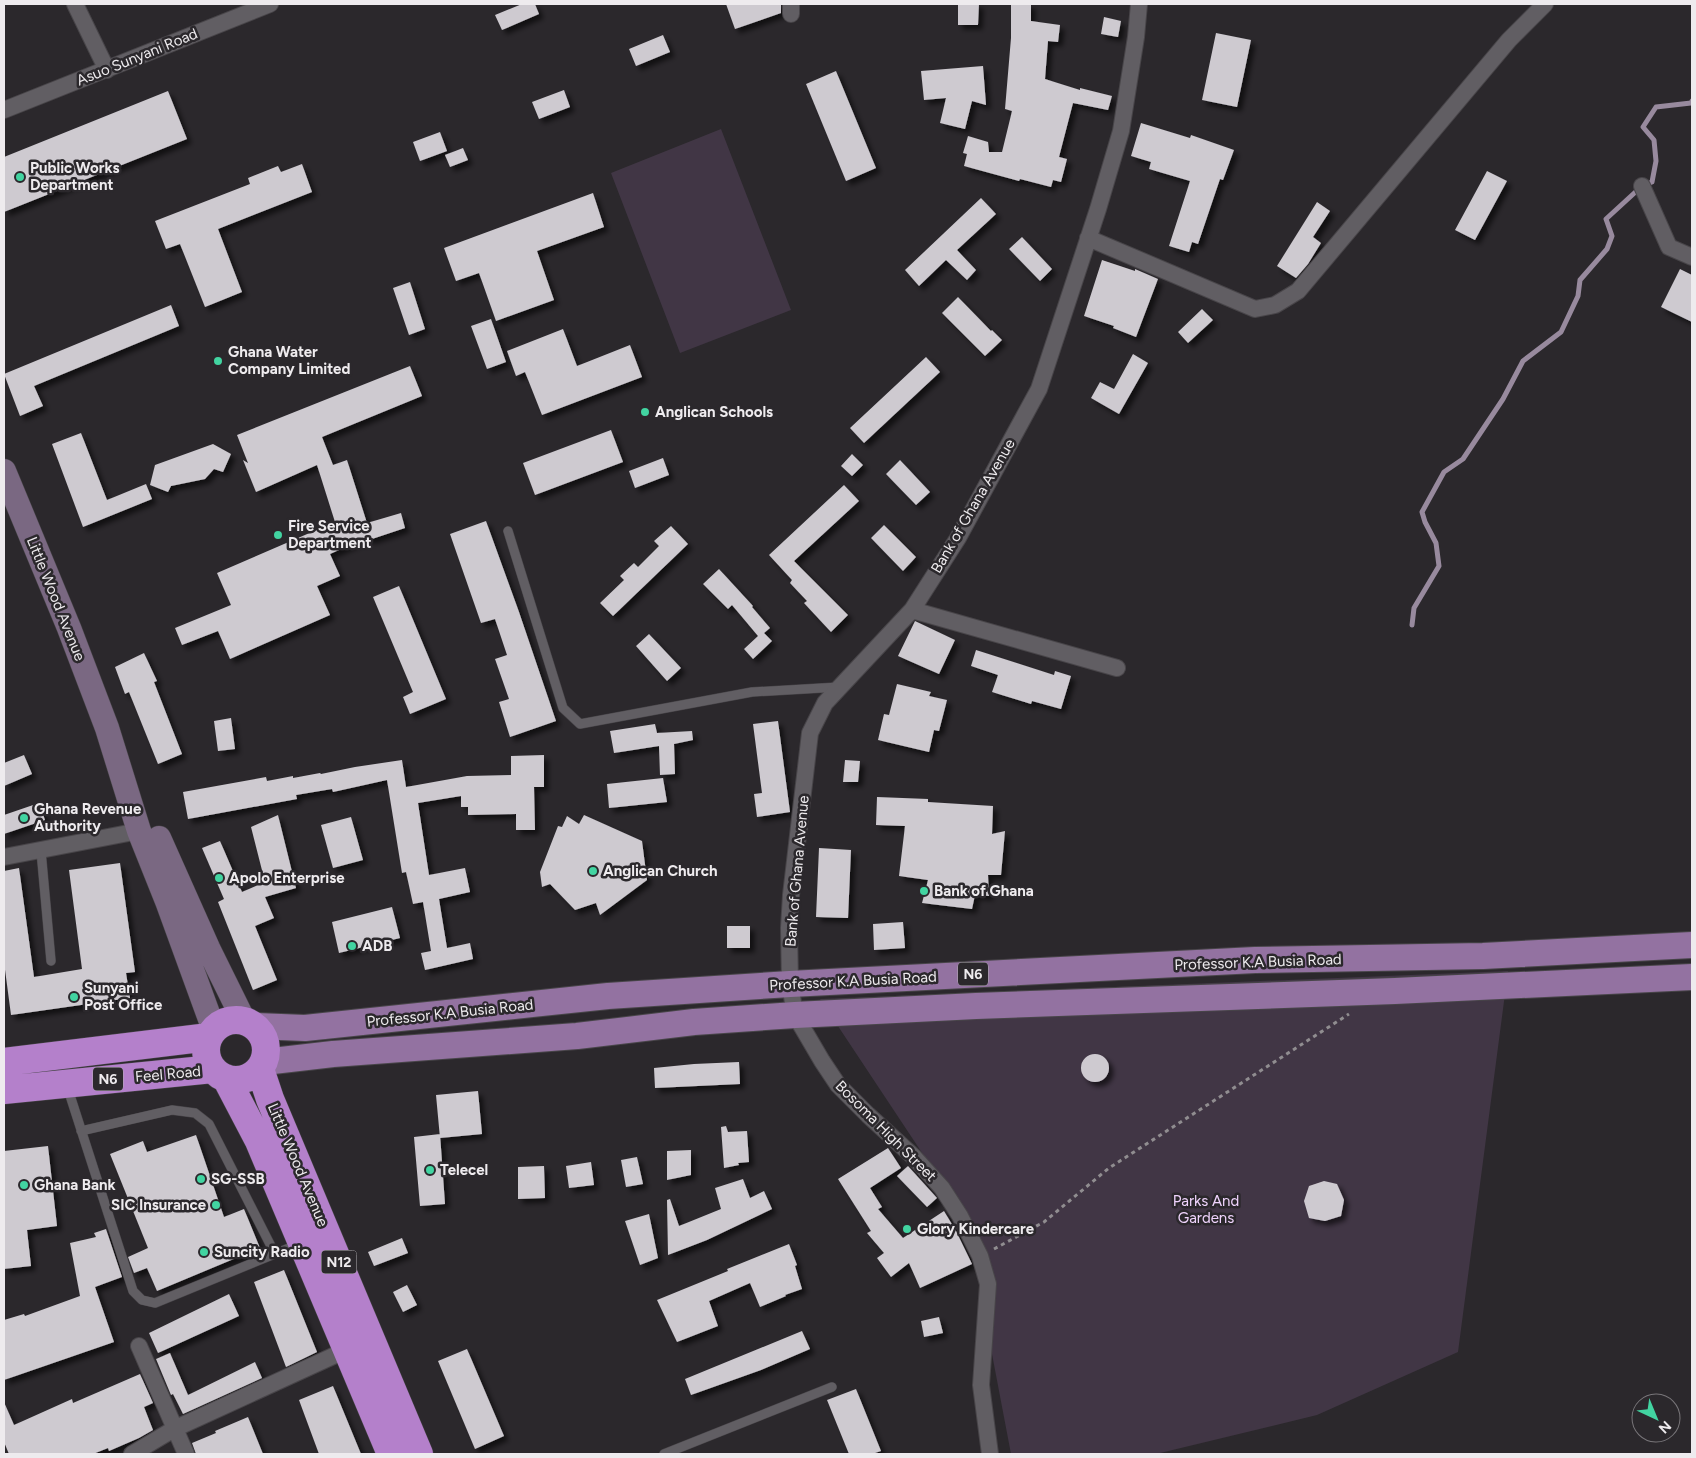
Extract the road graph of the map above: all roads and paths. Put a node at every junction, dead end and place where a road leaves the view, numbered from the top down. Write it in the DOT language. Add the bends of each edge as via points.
graph roads {
  1 [pos="75,4"];
  2 [pos="270,4"];
  3 [pos="1139,4"];
  4 [pos="1545,4"];
  5 [pos="107,70"];
  6 [pos="4,110"];
  7 [pos="1642,186"];
  8 [pos="1088,238"];
  9 [pos="1692,257"];
  10 [pos="4,471"];
  11 [pos="508,531"];
  12 [pos="912,610"];
  13 [pos="1117,668"];
  14 [pos="839,687"];
  15 [pos="107,728"];
  16 [pos="139,831"];
  17 [pos="41,850"];
  18 [pos="4,856"];
  19 [pos="1691,942"];
  20 [pos="51,961"];
  21 [pos="1692,977"];
  22 [pos="790,984"];
  23 [pos="1351,1012"];
  24 [pos="795,1015"];
  25 [pos="250,1024"];
  26 [pos="211,1033"];
  27 [pos="4,1062"];
  28 [pos="262,1066"];
  29 [pos="219,1074"];
  30 [pos="66,1084"];
  31 [pos="4,1090"];
  32 [pos="81,1131"];
  33 [pos="302,1243"];
  34 [pos="275,1254"];
  35 [pos="980,1256"];
  36 [pos="360,1345"];
  37 [pos="139,1346"];
  38 [pos="832,1387"];
  39 [pos="174,1429"];
  40 [pos="132,1454"];
  41 [pos="186,1454"];
  42 [pos="391,1454"];
  43 [pos="420,1454"];
  44 [pos="664,1454"];
  45 [pos="990,1454"];
  1 -- 5 [label="street"];
  2 -- 5 [label="street, Asuo Sunyani Road"];
  3 -- 8 [label="street, Bank of Ghana Avenue" via="1121,130"];
  4 -- 8 [label="street" via="1509,40 1298,291 1275,305 1256,309"];
  5 -- 6 [label="street, Asuo Sunyani Road"];
  7 -- 9 [label="street" via="1669,248"];
  8 -- 12 [label="street, Bank of Ghana Avenue" via="1039,389 958,538"];
  10 -- 15 [label="street, Little Wood Avenue"];
  11 -- 14 [label="lane" via="563,708 580,724 752,692"];
  12 -- 13 [label="street"];
  12 -- 14 [label="street, Bank of Ghana Avenue"];
  14 -- 22 [label="street, Bank of Ghana Avenue" via="825,704 810,733 789,928"];
  15 -- 16 [label="street, Little Wood Avenue"];
  15 -- 25 [label="street, Little Wood Avenue" via="208,948"];
  16 -- 17 [label="street"];
  16 -- 26 [label="street, Little Wood Avenue" via="167,901"];
  17 -- 18 [label="street"];
  17 -- 20 [label="lane"];
  19 -- 22 [label="main road, Professor K.A Busia Road / N6" via="1483,956 1255,960"];
  21 -- 24 [label="main road, Professor K.A Busia Road / N6"];
  22 -- 24 [label="street, Bank of Ghana Avenue"];
  22 -- 25 [label="main road, Professor K.A Busia Road / N6" via="608,996 305,1028"];
  23 -- 35 [label="path" via="1109,1168 1044,1222"];
  24 -- 28 [label="main road, Professor K.A Busia Road / N6" via="694,1022 578,1036 332,1054"];
  24 -- 35 [label="street, Bosoma High Street" via="838,1085 942,1188"];
  25 -- 26 [label="highway, N6" via="227,1021"];
  25 -- 28 [label="highway" via="265,1039 267,1047"];
  26 -- 27 [label="highway, Feel Road / N6"];
  26 -- 29 [label="highway" via="206,1053 208,1062"];
  28 -- 29 [label="highway, N6" via="244,1079 235,1080"];
  28 -- 36 [label="highway, Little Wood Avenue / N12" via="270,1099"];
  29 -- 30 [label="highway, Feel Road / N6"];
  29 -- 33 [label="highway, Little Wood Avenue / N12" via="259,1142"];
  30 -- 31 [label="highway, Feel Road / N6"];
  30 -- 32 [label="lane"];
  32 -- 34 [label="lane" via="172,1110 195,1113 209,1124"];
  32 -- 34 [label="lane" via="133,1291 142,1300 155,1303"];
  33 -- 34 [label="lane"];
  33 -- 36 [label="highway, Little Wood Avenue / N12"];
  35 -- 45 [label="street, Bosoma High Street" via="988,1284 981,1385"];
  36 -- 39 [label="street"];
  36 -- 42 [label="highway, Little Wood Avenue / N12"];
  36 -- 43 [label="highway, Little Wood Avenue / N12"];
  37 -- 39 [label="street"];
  38 -- 44 [label="lane"];
  39 -- 40 [label="street"];
  39 -- 41 [label="street"];
}
